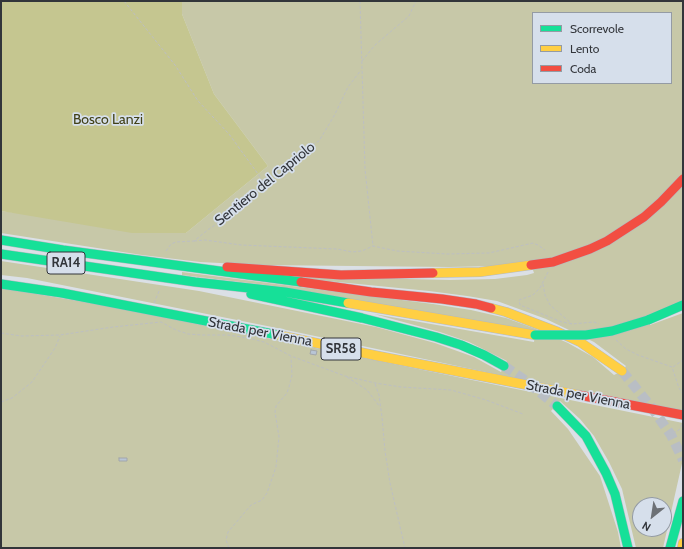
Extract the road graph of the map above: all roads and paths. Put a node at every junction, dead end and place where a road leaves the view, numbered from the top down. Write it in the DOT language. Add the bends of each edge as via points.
graph roads {
  1 [pos="124,1"];
  2 [pos="360,1"];
  3 [pos="416,1"];
  4 [pos="362,62"];
  5 [pos="361,70"];
  6 [pos="683,179"];
  7 [pos="266,185"];
  8 [pos="1,240"];
  9 [pos="194,241"];
  10 [pos="373,246"];
  11 [pos="545,250"];
  12 [pos="166,251"];
  13 [pos="1,254"];
  14 [pos="181,267"];
  15 [pos="195,282"];
  16 [pos="1,284"];
  17 [pos="543,284"];
  18 [pos="160,289"];
  19 [pos="683,305"];
  20 [pos="152,310"];
  21 [pos="572,324"];
  22 [pos="1,333"];
  23 [pos="60,335"];
  24 [pos="290,356"];
  25 [pos="683,360"];
  26 [pos="504,366"];
  27 [pos="672,367"];
  28 [pos="622,371"];
  29 [pos="345,376"];
  30 [pos="375,383"];
  31 [pos="1,402"];
  32 [pos="557,406"];
  33 [pos="380,407"];
  34 [pos="523,414"];
  35 [pos="682,417"];
  36 [pos="673,433"];
  37 [pos="683,501"];
  38 [pos="683,543"];
  39 [pos="229,548"];
  40 [pos="405,548"];
  41 [pos="628,548"];
  42 [pos="670,548"];
  43 [pos="682,548"];
  1 -- 7 [label="path" via="175,65 198,101 229,134"];
  2 -- 4 [label="path"];
  3 -- 4 [label="path" via="409,16 375,45"];
  4 -- 5 [label="path"];
  5 -- 7 [label="path, Sentiero del Capriolo" via="348,86 319,141 284,166"];
  5 -- 10 [label="path" via="365,169"];
  6 -- 14 [label="main road, bridge" via="644,217 608,241 553,262 480,272 341,274 199,264"];
  7 -- 9 [label="path, Sentiero del Capriolo"];
  8 -- 14 [label="main road, RA14"];
  9 -- 10 [label="path" via="352,252"];
  9 -- 12 [label="path" via="176,242"];
  10 -- 11 [label="path" via="397,251 471,254 489,253 533,242"];
  13 -- 15 [label="main road, RA14"];
  14 -- 28 [label="main road" via="476,304 534,322 580,342"];
  15 -- 19 [label="main road, bridge" via="285,292 535,335 586,335 612,331 648,320"];
  15 -- 26 [label="main road" via="410,330 462,345"];
  16 -- 20 [label="main road, Strada per Vienna / SR58"];
  17 -- 21 [label="path" via="550,305"];
  18 -- 20 [label="path"];
  20 -- 35 [label="main road, Strada per Vienna / SR58"];
  22 -- 23 [label="path" via="21,336"];
  23 -- 24 [label="path" via="161,322 188,334 248,338 268,344"];
  23 -- 31 [label="path" via="32,382 12,398"];
  24 -- 29 [label="path"];
  24 -- 39 [label="path" via="292,375 289,387 276,406 275,412 278,437 276,467 262,500 250,505 228,532 226,540"];
  25 -- 27 [label="path"];
  29 -- 30 [label="path"];
  29 -- 33 [label="path" via="367,390"];
  30 -- 33 [label="path"];
  30 -- 34 [label="path" via="450,390"];
  32 -- 41 [label="main road" via="586,436 606,473 615,494"];
  33 -- 40 [label="path" via="390,483"];
  35 -- 36 [label="path" via="679,430"];
  37 -- 42 [label="main road"];
  38 -- 43 [label="main road"];
}
